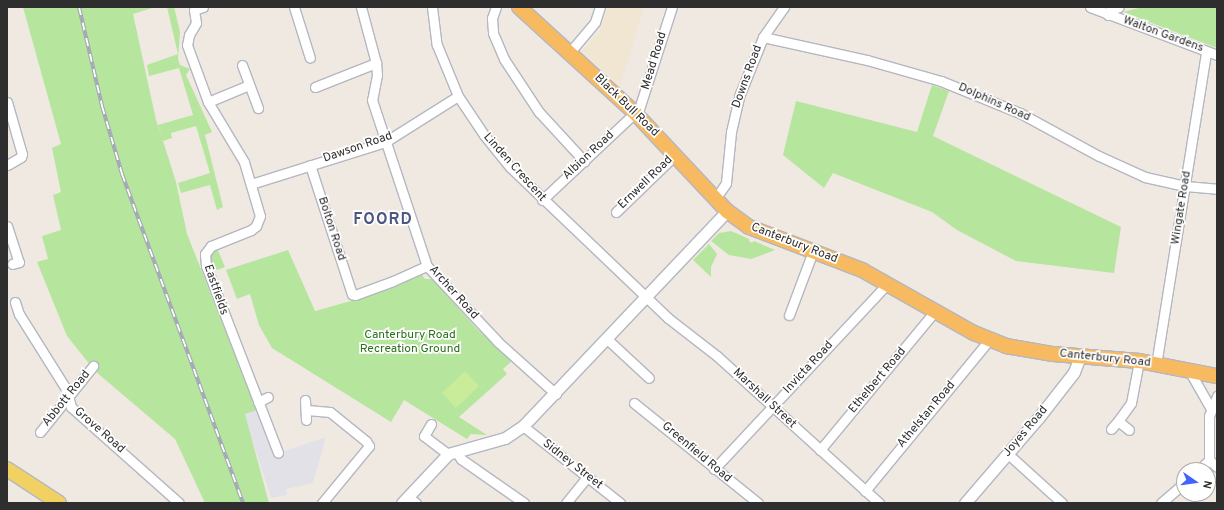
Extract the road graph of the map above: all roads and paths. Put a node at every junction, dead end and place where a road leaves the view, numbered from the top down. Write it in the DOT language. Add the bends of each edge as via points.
graph roads {
  1 [pos="203,7"];
  2 [pos="294,7"];
  3 [pos="361,7"];
  4 [pos="432,7"];
  5 [pos="496,7"];
  6 [pos="519,7"];
  7 [pos="600,7"];
  8 [pos="672,7"];
  9 [pos="784,7"];
  10 [pos="1090,7"];
  11 [pos="1119,7"];
  12 [pos="193,9"];
  13 [pos="1108,15"];
  14 [pos="763,37"];
  15 [pos="570,52"];
  16 [pos="1206,52"];
  17 [pos="1217,55"];
  18 [pos="310,58"];
  19 [pos="376,64"];
  20 [pos="242,65"];
  21 [pos="249,85"];
  22 [pos="315,87"];
  23 [pos="458,96"];
  24 [pos="7,102"];
  25 [pos="208,102"];
  26 [pos="258,108"];
  27 [pos="635,113"];
  28 [pos="385,142"];
  29 [pos="676,155"];
  30 [pos="584,161"];
  31 [pos="7,165"];
  32 [pos="310,165"];
  33 [pos="251,184"];
  34 [pos="1186,186"];
  35 [pos="1217,189"];
  36 [pos="715,199"];
  37 [pos="542,200"];
  38 [pos="727,211"];
  39 [pos="616,212"];
  40 [pos="7,226"];
  41 [pos="813,251"];
  42 [pos="12,264"];
  43 [pos="427,266"];
  44 [pos="887,284"];
  45 [pos="646,298"];
  46 [pos="15,302"];
  47 [pos="934,312"];
  48 [pos="789,315"];
  49 [pos="607,339"];
  50 [pos="989,340"];
  51 [pos="1080,356"];
  52 [pos="1139,361"];
  53 [pos="1156,365"];
  54 [pos="93,366"];
  55 [pos="1190,372"];
  56 [pos="1217,376"];
  57 [pos="649,378"];
  58 [pos="556,394"];
  59 [pos="1217,396"];
  60 [pos="268,397"];
  61 [pos="68,399"];
  62 [pos="305,400"];
  63 [pos="258,402"];
  64 [pos="634,403"];
  65 [pos="773,406"];
  66 [pos="1210,407"];
  67 [pos="307,410"];
  68 [pos="306,420"];
  69 [pos="1118,422"];
  70 [pos="431,424"];
  71 [pos="523,426"];
  72 [pos="1111,429"];
  73 [pos="1129,430"];
  74 [pos="40,432"];
  75 [pos="820,450"];
  76 [pos="452,452"];
  77 [pos="278,453"];
  78 [pos="1008,454"];
  79 [pos="1209,460"];
  80 [pos="1217,467"];
  81 [pos="7,469"];
  82 [pos="714,469"];
  83 [pos="587,477"];
  84 [pos="1176,490"];
  85 [pos="865,491"];
  86 [pos="51,501"];
  87 [pos="409,501"];
  88 [pos="180,503"];
  89 [pos="322,503"];
  90 [pos="524,503"];
  91 [pos="566,503"];
  92 [pos="620,503"];
  93 [pos="758,503"];
  94 [pos="879,503"];
  95 [pos="964,503"];
  96 [pos="1062,503"];
  97 [pos="1161,503"];
  1 -- 12 [label="street"];
  2 -- 18 [label="street"];
  3 -- 19 [label="street, Archer Road"];
  4 -- 23 [label="street, Linden Crescent" via="437,45"];
  5 -- 30 [label="street" via="492,18 492,33 504,59 539,112"];
  6 -- 15 [label="highway, Black Bull Road"];
  7 -- 15 [label="street" via="595,22"];
  8 -- 27 [label="street, Mead Road" via="640,106"];
  9 -- 14 [label="street, Downs Road"];
  10 -- 13 [label="street, Walton Gardens"];
  11 -- 13 [label="street, Walton Gardens" via="1110,10"];
  12 -- 25 [label="street, Eastfields" via="196,23 187,45"];
  13 -- 16 [label="street, Walton Gardens"];
  14 -- 34 [label="street, Dolphins Road" via="868,60 941,81 1006,107 1138,174"];
  14 -- 36 [label="street, Downs Road" via="740,94 731,132 726,183"];
  15 -- 27 [label="highway, Black Bull Road"];
  16 -- 17 [label="street, Walton Gardens"];
  16 -- 34 [label="street, Wingate Road"];
  19 -- 22 [label="street"];
  19 -- 28 [label="street, Archer Road" via="377,75 372,100"];
  20 -- 21 [label="street"];
  21 -- 25 [label="street"];
  21 -- 26 [label="street"];
  23 -- 28 [label="street, Dawson Road"];
  23 -- 37 [label="street, Linden Crescent" via="488,140"];
  24 -- 31 [label="street" via="22,154"];
  25 -- 33 [label="street, Eastfields" via="242,156"];
  27 -- 29 [label="highway, Black Bull Road"];
  27 -- 30 [label="street, Albion Road"];
  28 -- 32 [label="street, Dawson Road"];
  28 -- 43 [label="street, Archer Road"];
  29 -- 36 [label="highway, Black Bull Road"];
  29 -- 39 [label="street, Ernwell Road"];
  30 -- 37 [label="street, Albion Road"];
  32 -- 33 [label="street, Dawson Road"];
  32 -- 43 [label="street, Bolton Road" via="352,294 393,281"];
  33 -- 63 [label="street, Eastfields" via="260,216 258,222 251,230 211,246 204,259 208,276"];
  34 -- 35 [label="street, Dolphins Road"];
  34 -- 53 [label="street, Wingate Road"];
  36 -- 38 [label="highway, Black Bull Road"];
  37 -- 45 [label="street, Linden Crescent"];
  38 -- 41 [label="highway, Canterbury Road" via="749,227"];
  38 -- 45 [label="street"];
  40 -- 42 [label="street" via="19,262"];
  41 -- 44 [label="highway, Canterbury Road" via="862,270"];
  41 -- 48 [label="street"];
  43 -- 58 [label="street, Archer Road" via="498,342"];
  44 -- 47 [label="highway, Canterbury Road"];
  44 -- 65 [label="street, Invicta Road"];
  45 -- 49 [label="street"];
  45 -- 65 [label="street, Marshall Street"];
  46 -- 61 [label="street, Grove Road" via="19,314 66,389"];
  47 -- 50 [label="highway, Canterbury Road"];
  47 -- 75 [label="street, Ethelbert Road"];
  49 -- 57 [label="street"];
  49 -- 58 [label="street"];
  50 -- 51 [label="highway, Canterbury Road" via="1028,350"];
  50 -- 85 [label="street, Athelstan Road"];
  51 -- 52 [label="highway, Canterbury Road"];
  51 -- 78 [label="street, Joyes Road" via="1074,372"];
  52 -- 53 [label="highway, Canterbury Road"];
  52 -- 69 [label="street" via="1131,403"];
  53 -- 55 [label="highway, Canterbury Road"];
  54 -- 61 [label="street, Abbott Road"];
  55 -- 56 [label="highway, Canterbury Road"];
  55 -- 66 [label="street"];
  58 -- 71 [label="street"];
  59 -- 66 [label="street"];
  60 -- 63 [label="street"];
  61 -- 74 [label="street, Abbott Road"];
  61 -- 88 [label="street, Grove Road" via="72,407"];
  62 -- 67 [label="street"];
  63 -- 77 [label="street, Eastfields"];
  64 -- 82 [label="street, Greenfield Road"];
  65 -- 75 [label="street, Marshall Street"];
  65 -- 82 [label="street, Invicta Road"];
  66 -- 79 [label="street"];
  67 -- 68 [label="street"];
  67 -- 89 [label="street" via="330,412 369,446"];
  69 -- 72 [label="street"];
  69 -- 73 [label="street"];
  70 -- 76 [label="street" via="424,436"];
  71 -- 76 [label="street" via="505,438"];
  71 -- 83 [label="street, Sidney Street"];
  75 -- 85 [label="street, Marshall Street"];
  76 -- 87 [label="street"];
  76 -- 90 [label="street"];
  78 -- 95 [label="street, Joyes Road"];
  78 -- 96 [label="street"];
  79 -- 80 [label="street"];
  81 -- 86 [label="main road"];
  82 -- 93 [label="street, Greenfield Road"];
  83 -- 91 [label="street"];
  83 -- 92 [label="street, Sidney Street"];
  84 -- 97 [label="street"];
  85 -- 94 [label="street, Marshall Street"];
}
